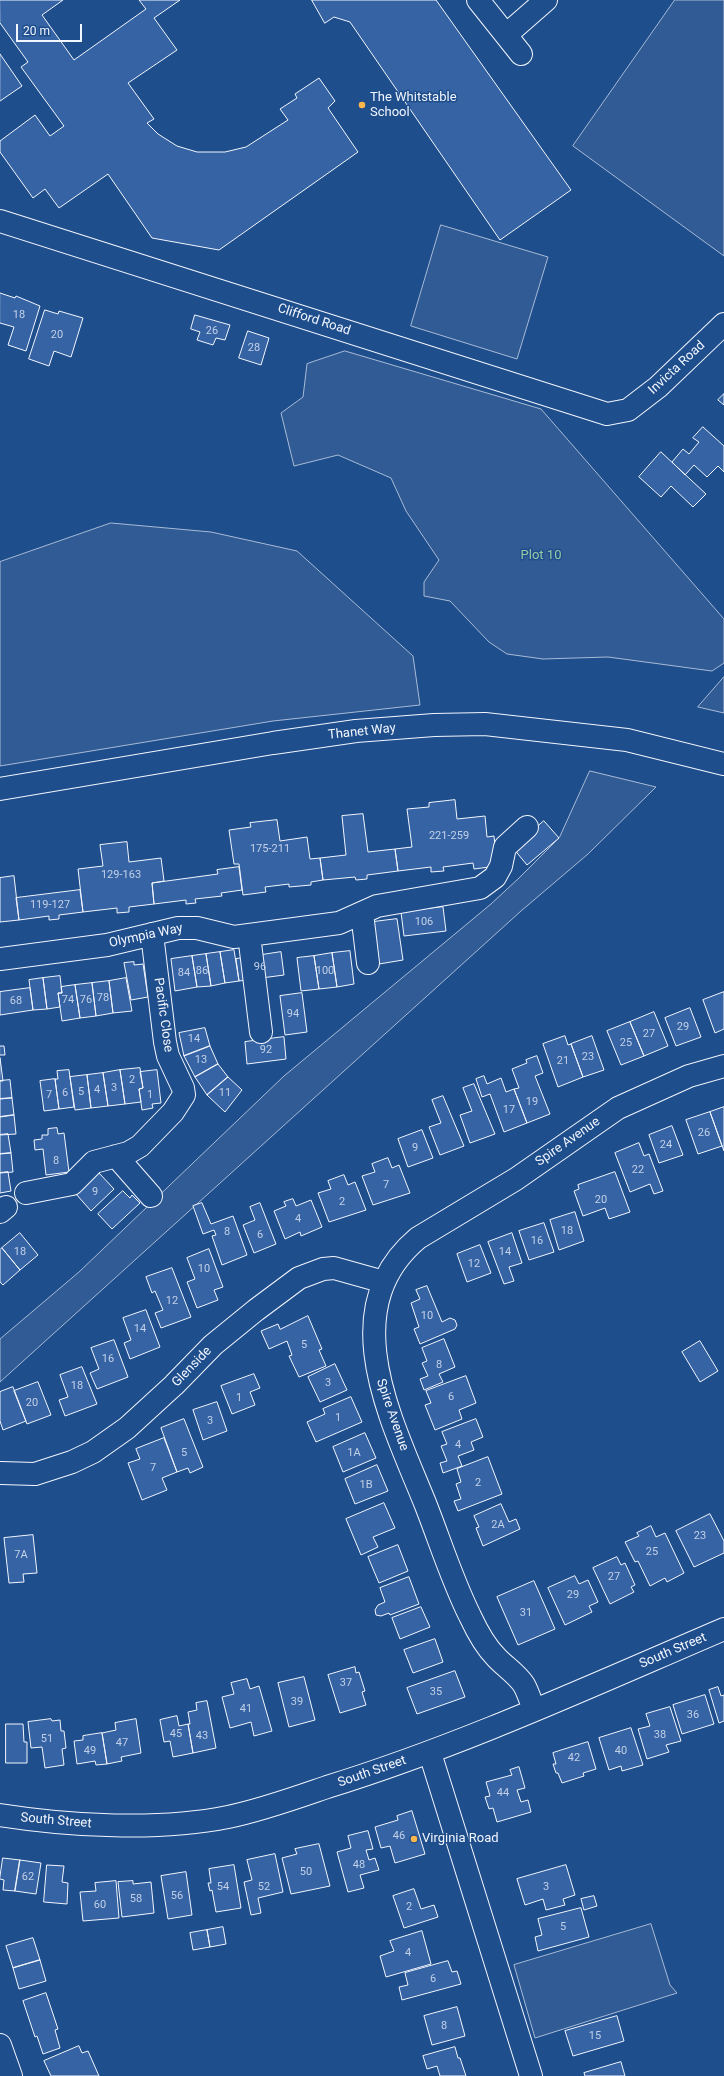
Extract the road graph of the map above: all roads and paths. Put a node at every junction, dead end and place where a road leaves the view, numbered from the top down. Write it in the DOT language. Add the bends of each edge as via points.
graph roads {
  1 [pos="478,0"];
  2 [pos="546,0"];
  3 [pos="506,35"];
  4 [pos="521,54"];
  5 [pos="0,221"];
  6 [pos="724,324"];
  7 [pos="628,410"];
  8 [pos="724,764"];
  9 [pos="0,789"];
  10 [pos="527,827"];
  11 [pos="362,913"];
  12 [pos="152,934"];
  13 [pos="249,935"];
  14 [pos="0,959"];
  15 [pos="368,963"];
  16 [pos="261,1032"];
  17 [pos="724,1066"];
  18 [pos="116,1156"];
  19 [pos="26,1193"];
  20 [pos="151,1196"];
  21 [pos="384,1282"];
  22 [pos="1,1473"];
  23 [pos="724,1629"];
  24 [pos="534,1710"];
  25 [pos="430,1753"];
  26 [pos="0,1815"];
  27 [pos="0,2045"];
  28 [pos="11,2076"];
  29 [pos="531,2076"];
  1 -- 3 [label="street"];
  2 -- 3 [label="street"];
  3 -- 4 [label="street"];
  5 -- 7 [label="street, Clifford Road" via="607,414"];
  6 -- 7 [label="street, Invicta Road" via="658,387"];
  8 -- 9 [label="street, Thanet Way" via="627,740 485,724 434,725 356,731"];
  10 -- 11 [label="street, Olympia Way" via="505,847 501,866 495,877 480,888 377,906"];
  11 -- 13 [label="street, Olympia Way" via="339,923"];
  11 -- 15 [label="street"];
  12 -- 13 [label="street, Olympia Way" via="189,927 213,930 234,937"];
  12 -- 14 [label="street, Olympia Way" via="108,945"];
  12 -- 18 [label="street, Pacific Close" via="165,1042 184,1095 173,1112 140,1146"];
  13 -- 16 [label="street"];
  17 -- 21 [label="street, Spire Avenue" via="689,1076 618,1108 516,1179 418,1238 398,1258"];
  18 -- 19 [label="street, Pacific Close" via="94,1162 68,1186"];
  18 -- 20 [label="street"];
  21 -- 22 [label="street, Glenside" via="334,1268 323,1269 299,1278 213,1345 132,1423 93,1452 35,1474"];
  21 -- 24 [label="street, Spire Avenue" via="375,1318 375,1348 386,1404 470,1617 494,1655 524,1685"];
  23 -- 24 [label="street, South Street"];
  24 -- 25 [label="street, South Street"];
  25 -- 26 [label="street, South Street" via="228,1817 169,1824 100,1825"];
  25 -- 29 [label="street"];
  27 -- 28 [label="street"];
}
